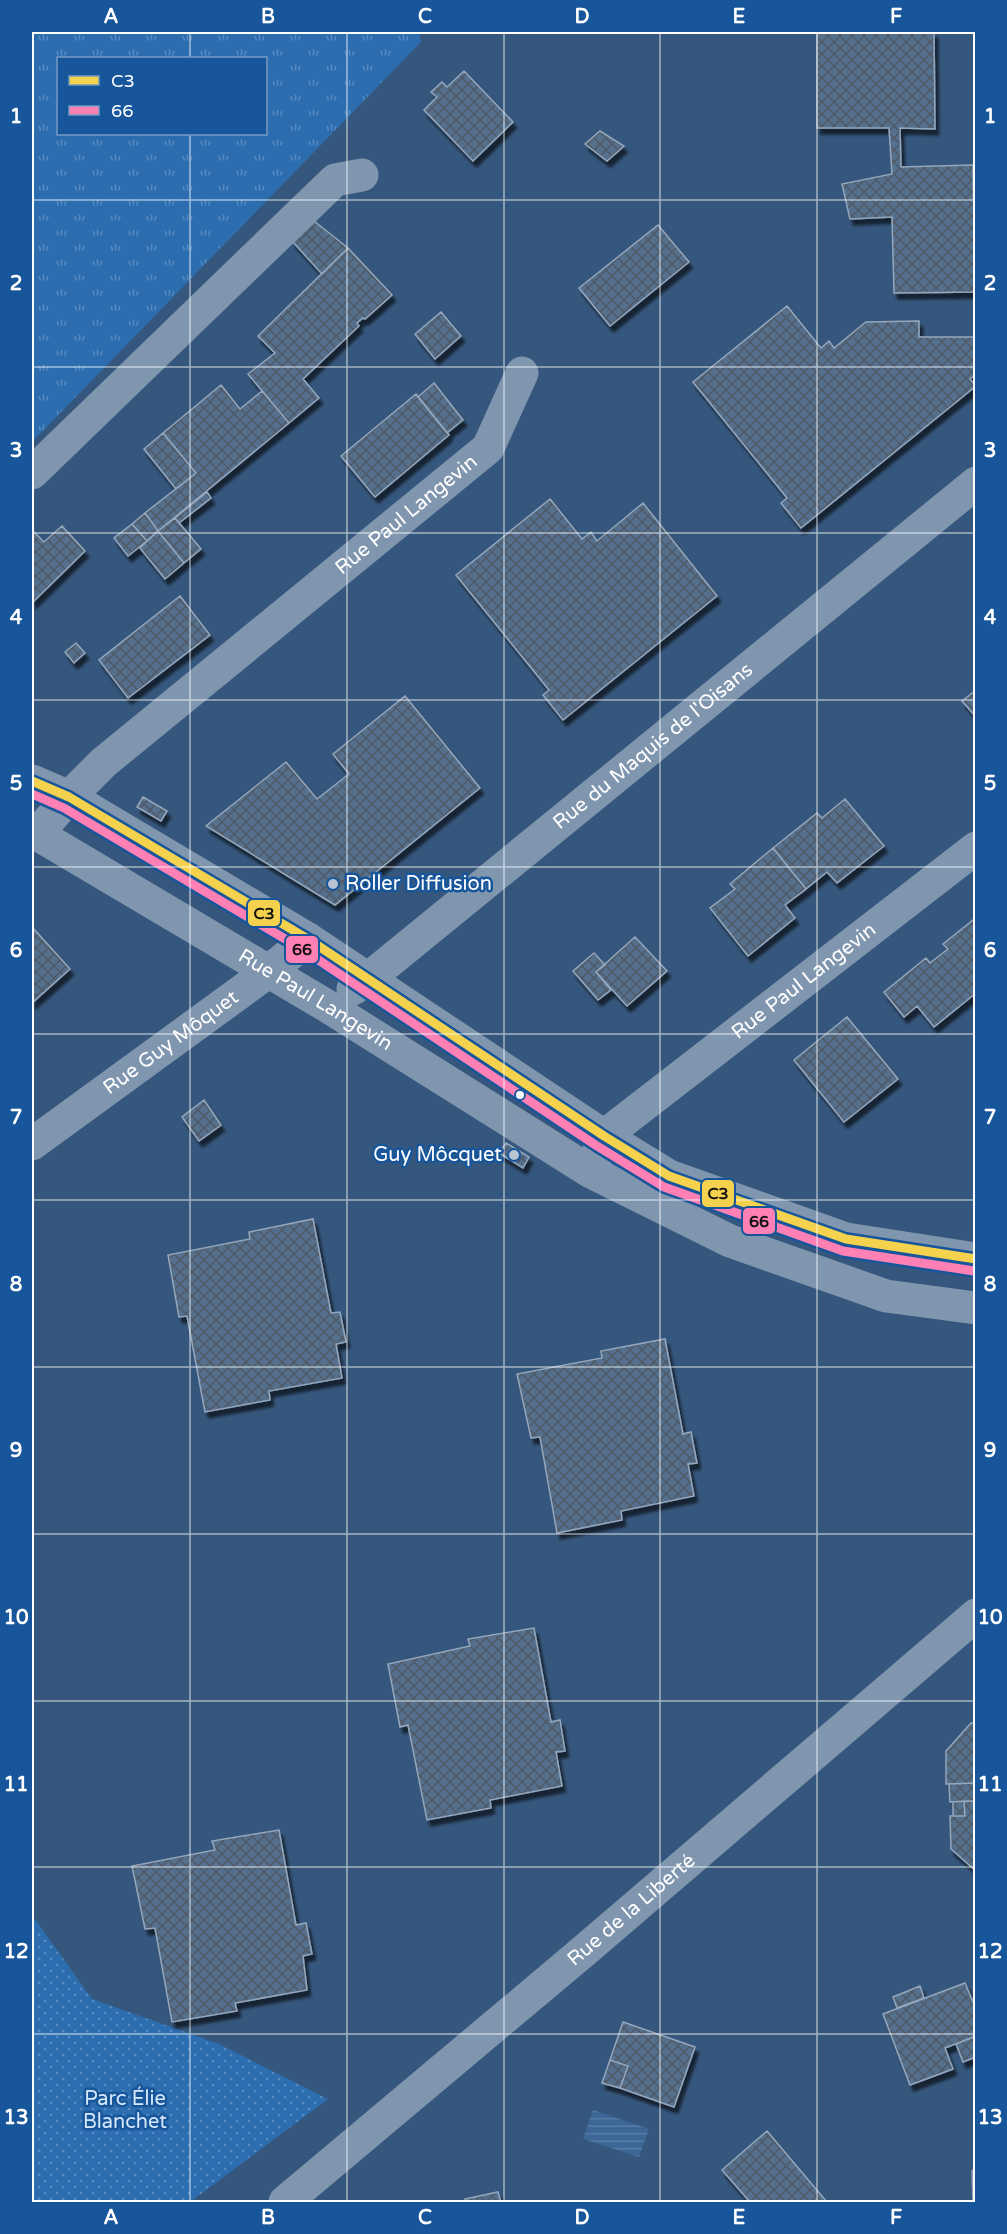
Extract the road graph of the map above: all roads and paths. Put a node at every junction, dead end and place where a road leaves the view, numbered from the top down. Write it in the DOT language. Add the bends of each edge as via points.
graph roads {
  1 [pos="362,175"];
  2 [pos="522,373"];
  3 [pos="32,473"];
  4 [pos="975,483"];
  5 [pos="32,781"];
  6 [pos="69,797"];
  7 [pos="34,832"];
  8 [pos="975,848"];
  9 [pos="309,939"];
  10 [pos="268,972"];
  11 [pos="369,978"];
  12 [pos="327,1006"];
  13 [pos="603,1136"];
  14 [pos="32,1144"];
  15 [pos="591,1172"];
  16 [pos="975,1259"];
  17 [pos="975,1308"];
  18 [pos="975,1615"];
  19 [pos="285,2202"];
  1 -- 3 [label="street" via="334,180"];
  2 -- 6 [label="street, Rue Paul Langevin" via="488,448 103,763"];
  4 -- 11 [label="street, Rue du Maquis de l'Oisans"];
  5 -- 6 [label="street"];
  6 -- 7 [label="street, Rue Paul Langevin"];
  6 -- 9 [label="street"];
  7 -- 10 [label="street, Rue Paul Langevin"];
  8 -- 13 [label="street, Rue Paul Langevin"];
  9 -- 10 [label="street, Rue Guy Môquet"];
  9 -- 11 [label="street"];
  10 -- 12 [label="street, Rue Paul Langevin"];
  10 -- 14 [label="street, Rue Guy Môquet"];
  11 -- 12 [label="street, Rue du Maquis de l'Oisans"];
  11 -- 13 [label="street"];
  12 -- 15 [label="street, Rue Paul Langevin"];
  13 -- 15 [label="street"];
  13 -- 16 [label="street" via="669,1176 846,1239"];
  15 -- 17 [label="street, Rue Paul Langevin" via="730,1241 886,1296"];
  18 -- 19 [label="street, Rue de la Liberté"];
}
